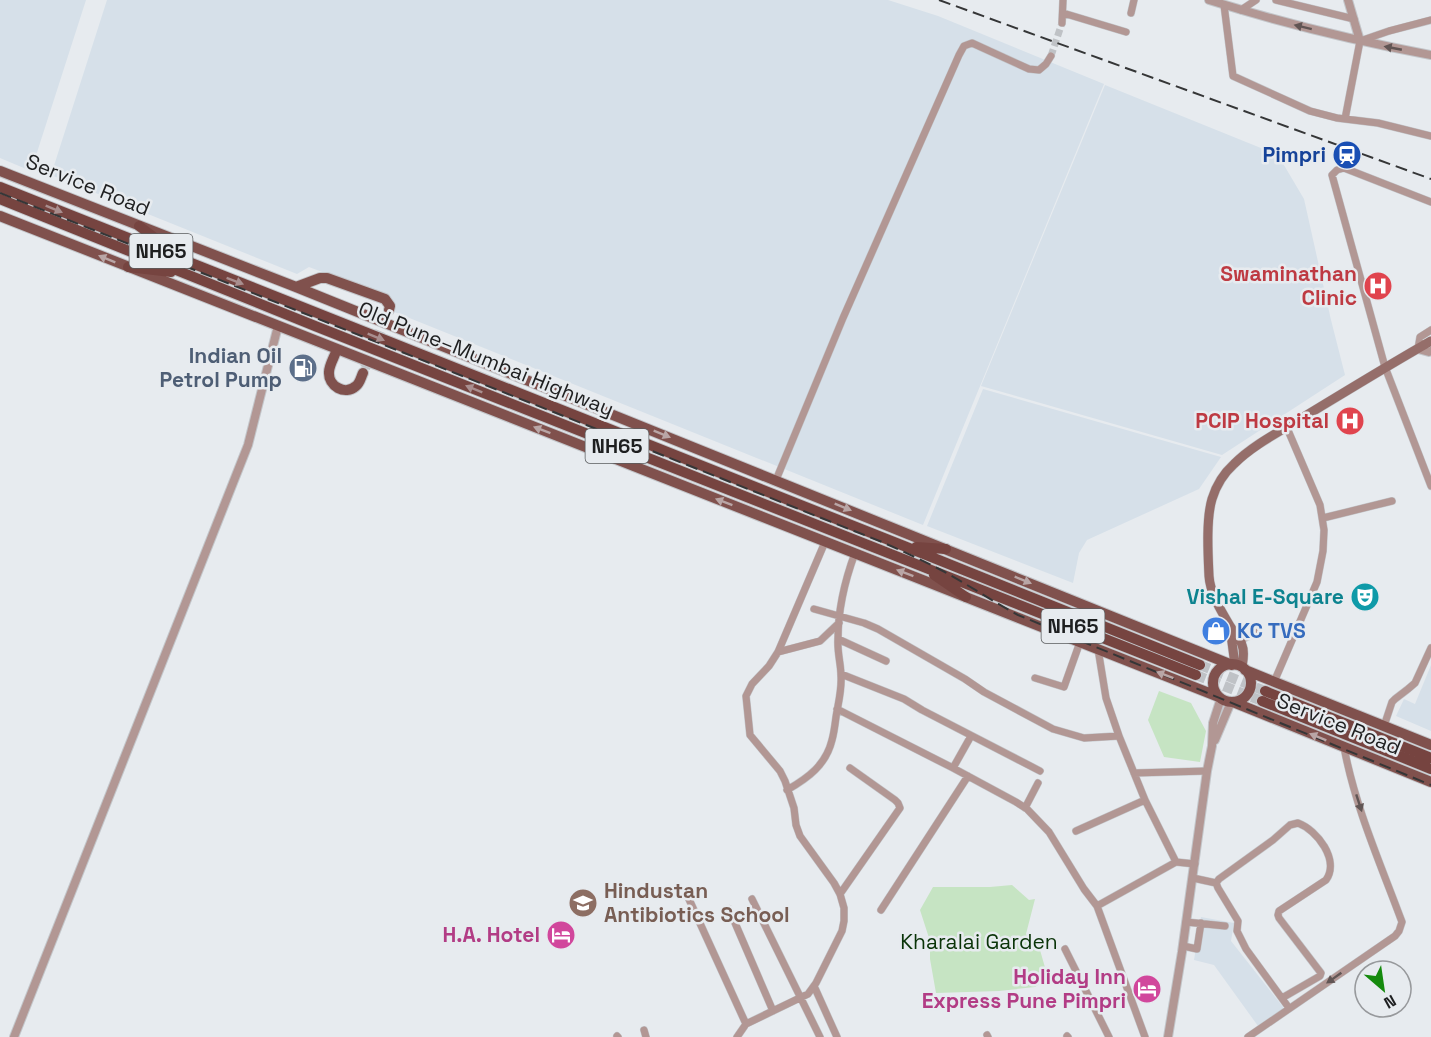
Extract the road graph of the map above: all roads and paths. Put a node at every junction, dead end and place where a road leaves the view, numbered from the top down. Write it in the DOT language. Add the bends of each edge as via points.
graph roads {
  1 [pos="1064,0"];
  2 [pos="1134,0"];
  3 [pos="1209,0"];
  4 [pos="1256,0"];
  5 [pos="1276,0"];
  6 [pos="1348,0"];
  7 [pos="1224,5"];
  8 [pos="1241,10"];
  9 [pos="1063,13"];
  10 [pos="1131,13"];
  11 [pos="1354,19"];
  12 [pos="1431,20"];
  13 [pos="1062,23"];
  14 [pos="1126,32"];
  15 [pos="1360,41"];
  16 [pos="1429,52"];
  17 [pos="1051,56"];
  18 [pos="1345,118"];
  19 [pos="1431,136"];
  20 [pos="0,171"];
  21 [pos="0,187"];
  22 [pos="0,199"];
  23 [pos="1431,202"];
  24 [pos="0,216"];
  25 [pos="139,226"];
  26 [pos="128,267"];
  27 [pos="184,267"];
  28 [pos="296,287"];
  29 [pos="389,310"];
  30 [pos="278,326"];
  31 [pos="1431,330"];
  32 [pos="1431,341"];
  33 [pos="337,349"];
  34 [pos="1418,349"];
  35 [pos="1430,354"];
  36 [pos="1385,367"];
  37 [pos="363,373"];
  38 [pos="1287,428"];
  39 [pos="776,480"];
  40 [pos="1431,486"];
  41 [pos="1392,501"];
  42 [pos="1323,519"];
  43 [pos="825,542"];
  44 [pos="904,546"];
  45 [pos="946,549"];
  46 [pos="855,553"];
  47 [pos="918,565"];
  48 [pos="966,597"];
  49 [pos="814,609"];
  50 [pos="839,620"];
  51 [pos="1230,625"];
  52 [pos="1259,632"];
  53 [pos="838,639"];
  54 [pos="1240,640"];
  55 [pos="1080,642"];
  56 [pos="1431,648"];
  57 [pos="1098,649"];
  58 [pos="778,652"];
  59 [pos="886,661"];
  60 [pos="1239,667"];
  61 [pos="841,674"];
  62 [pos="1035,678"];
  63 [pos="1274,681"];
  64 [pos="1226,700"];
  65 [pos="837,709"];
  66 [pos="1384,726"];
  67 [pos="971,736"];
  68 [pos="1119,736"];
  69 [pos="1431,745"];
  70 [pos="1344,747"];
  71 [pos="1431,758"];
  72 [pos="850,768"];
  73 [pos="953,768"];
  74 [pos="1431,769"];
  75 [pos="1040,771"];
  76 [pos="1207,771"];
  77 [pos="1134,773"];
  78 [pos="968,776"];
  79 [pos="1431,782"];
  80 [pos="1038,783"];
  81 [pos="787,790"];
  82 [pos="1145,800"];
  83 [pos="1024,808"];
  84 [pos="1076,831"];
  85 [pos="1176,862"];
  86 [pos="1195,864"];
  87 [pos="1193,878"];
  88 [pos="1216,883"];
  89 [pos="840,894"];
  90 [pos="688,897"];
  91 [pos="752,899"];
  92 [pos="1097,906"];
  93 [pos="729,909"];
  94 [pos="881,910"];
  95 [pos="1186,922"];
  96 [pos="1201,923"];
  97 [pos="1225,926"];
  98 [pos="1183,946"];
  99 [pos="1065,949"];
  100 [pos="814,986"];
  101 [pos="800,998"];
  102 [pos="1282,998"];
  103 [pos="1289,1008"];
  104 [pos="773,1011"];
  105 [pos="746,1024"];
  106 [pos="14,1037"];
  107 [pos="737,1037"];
  108 [pos="820,1037"];
  109 [pos="837,1037"];
  110 [pos="1109,1037"];
  111 [pos="1145,1037"];
  112 [pos="1168,1037"];
  113 [pos="1248,1037"];
  1 -- 9 [label="street"];
  2 -- 10 [label="street"];
  3 -- 7 [label="street"];
  4 -- 8 [label="street"];
  5 -- 11 [label="street"];
  6 -- 11 [label="street"];
  7 -- 8 [label="street"];
  7 -- 18 [label="street" via="1233,76 1310,111"];
  15 -- 8 [label="street, one-way"];
  9 -- 13 [label="street"];
  9 -- 14 [label="street"];
  11 -- 15 [label="street"];
  12 -- 15 [label="street"];
  16 -- 15 [label="street, one-way"];
  15 -- 18 [label="street"];
  17 -- 39 [label="street" via="1039,70 972,44 964,46 958,55"];
  18 -- 19 [label="street"];
  20 -- 25 [label="main road, Service Road"];
  21 -- 27 [label="highway, NH65, one-way"];
  22 -- 27 [label="highway, NH65"];
  23 -- 36 [label="street" via="1344,168 1332,175"];
  26 -- 24 [label="main road, Service Road, one-way"];
  25 -- 27 [label="highway"];
  25 -- 28 [label="main road, Service Road"];
  26 -- 27 [label="highway"];
  26 -- 30 [label="main road, Service Road"];
  27 -- 44 [label="highway, Old Pune–Mumbai Highway / NH65, one-way" via="321,315"];
  47 -- 27 [label="highway, Old Pune–Mumbai Highway / NH65, one-way" via="315,326"];
  28 -- 29 [label="main road" via="327,278 385,299"];
  28 -- 39 [label="main road, Service Road, one-way"];
  30 -- 33 [label="main road, Service Road"];
  30 -- 106 [label="street" via="248,445"];
  31 -- 34 [label="street" via="1420,337"];
  32 -- 34 [label="main road"];
  33 -- 37 [label="main road" via="328,374 334,386 350,390"];
  43 -- 33 [label="main road, Service Road, one-way"];
  34 -- 35 [label="street"];
  34 -- 36 [label="main road"];
  36 -- 38 [label="main road"];
  36 -- 40 [label="street"];
  38 -- 42 [label="street"];
  38 -- 51 [label="main road" via="1233,465 1212,500 1208,522 1209,578"];
  39 -- 45 [label="main road, Service Road, one-way"];
  41 -- 42 [label="street"];
  42 -- 63 [label="street" via="1323,551 1317,582"];
  43 -- 46 [label="main road, Service Road"];
  43 -- 58 [label="street"];
  44 -- 45 [label="highway"];
  44 -- 47 [label="highway, NH65" via="1198,670"];
  45 -- 60 [label="main road, Service Road, one-way"];
  48 -- 46 [label="main road, Service Road, one-way"];
  46 -- 50 [label="street"];
  47 -- 48 [label="highway"];
  48 -- 55 [label="main road, Service Road"];
  49 -- 50 [label="street"];
  50 -- 53 [label="street"];
  50 -- 58 [label="street" via="820,641"];
  50 -- 68 [label="street" via="878,629 1053,729 1084,738"];
  51 -- 54 [label="main road"];
  51 -- 60 [label="main road"];
  52 -- 54 [label="street"];
  53 -- 59 [label="street"];
  53 -- 61 [label="street"];
  54 -- 60 [label="main road" via="1244,652"];
  55 -- 57 [label="main road, Service Road"];
  55 -- 62 [label="street" via="1064,687"];
  56 -- 66 [label="street" via="1415,683 1392,702"];
  64 -- 57 [label="main road, Service Road, one-way"];
  57 -- 68 [label="street" via="1106,698"];
  58 -- 81 [label="street" via="746,696 750,735 780,771"];
  60 -- 63 [label="main road, Service Road"];
  60 -- 64 [label="main road" via="1250,679 1250,690 1243,699"];
  60 -- 64 [label="main road" via="1221,668 1215,677 1214,687"];
  61 -- 65 [label="street"];
  61 -- 67 [label="street" via="904,699"];
  63 -- 66 [label="main road, Service Road"];
  70 -- 64 [label="main road, Service Road, one-way"];
  64 -- 76 [label="street" via="1213,723"];
  65 -- 73 [label="street"];
  65 -- 81 [label="street" via="832,742 824,760 808,778"];
  66 -- 69 [label="main road, Service Road"];
  67 -- 73 [label="street"];
  67 -- 75 [label="street"];
  68 -- 77 [label="street"];
  70 -- 79 [label="main road, Service Road"];
  70 -- 103 [label="street, one-way" via="1401,927 1395,936"];
  71 -- 74 [label="highway" via="1264,696"];
  72 -- 89 [label="street" via="895,800 900,808"];
  73 -- 78 [label="street"];
  76 -- 77 [label="street"];
  76 -- 86 [label="street"];
  77 -- 82 [label="street"];
  78 -- 83 [label="street"];
  78 -- 94 [label="street"];
  80 -- 83 [label="street"];
  81 -- 89 [label="street" via="800,836"];
  82 -- 84 [label="street"];
  82 -- 85 [label="street"];
  83 -- 92 [label="street" via="1049,832"];
  85 -- 86 [label="street"];
  85 -- 92 [label="street"];
  86 -- 87 [label="street"];
  87 -- 88 [label="street"];
  87 -- 95 [label="street"];
  88 -- 102 [label="street" via="1238,921 1237,931 1246,949"];
  88 -- 102 [label="street" via="1290,825 1306,826 1323,843 1330,874 1278,915 1321,973"];
  89 -- 100 [label="street" via="844,908 842,932"];
  90 -- 105 [label="street"];
  91 -- 101 [label="street"];
  92 -- 111 [label="street"];
  93 -- 104 [label="street"];
  95 -- 96 [label="street"];
  95 -- 98 [label="street"];
  96 -- 97 [label="street"];
  96 -- 98 [label="street" via="1197,949"];
  98 -- 112 [label="street"];
  99 -- 110 [label="street"];
  100 -- 101 [label="street"];
  100 -- 109 [label="street"];
  101 -- 104 [label="street"];
  101 -- 108 [label="street"];
  102 -- 103 [label="street"];
  103 -- 113 [label="street"];
  104 -- 105 [label="street"];
  105 -- 107 [label="street"];
}
